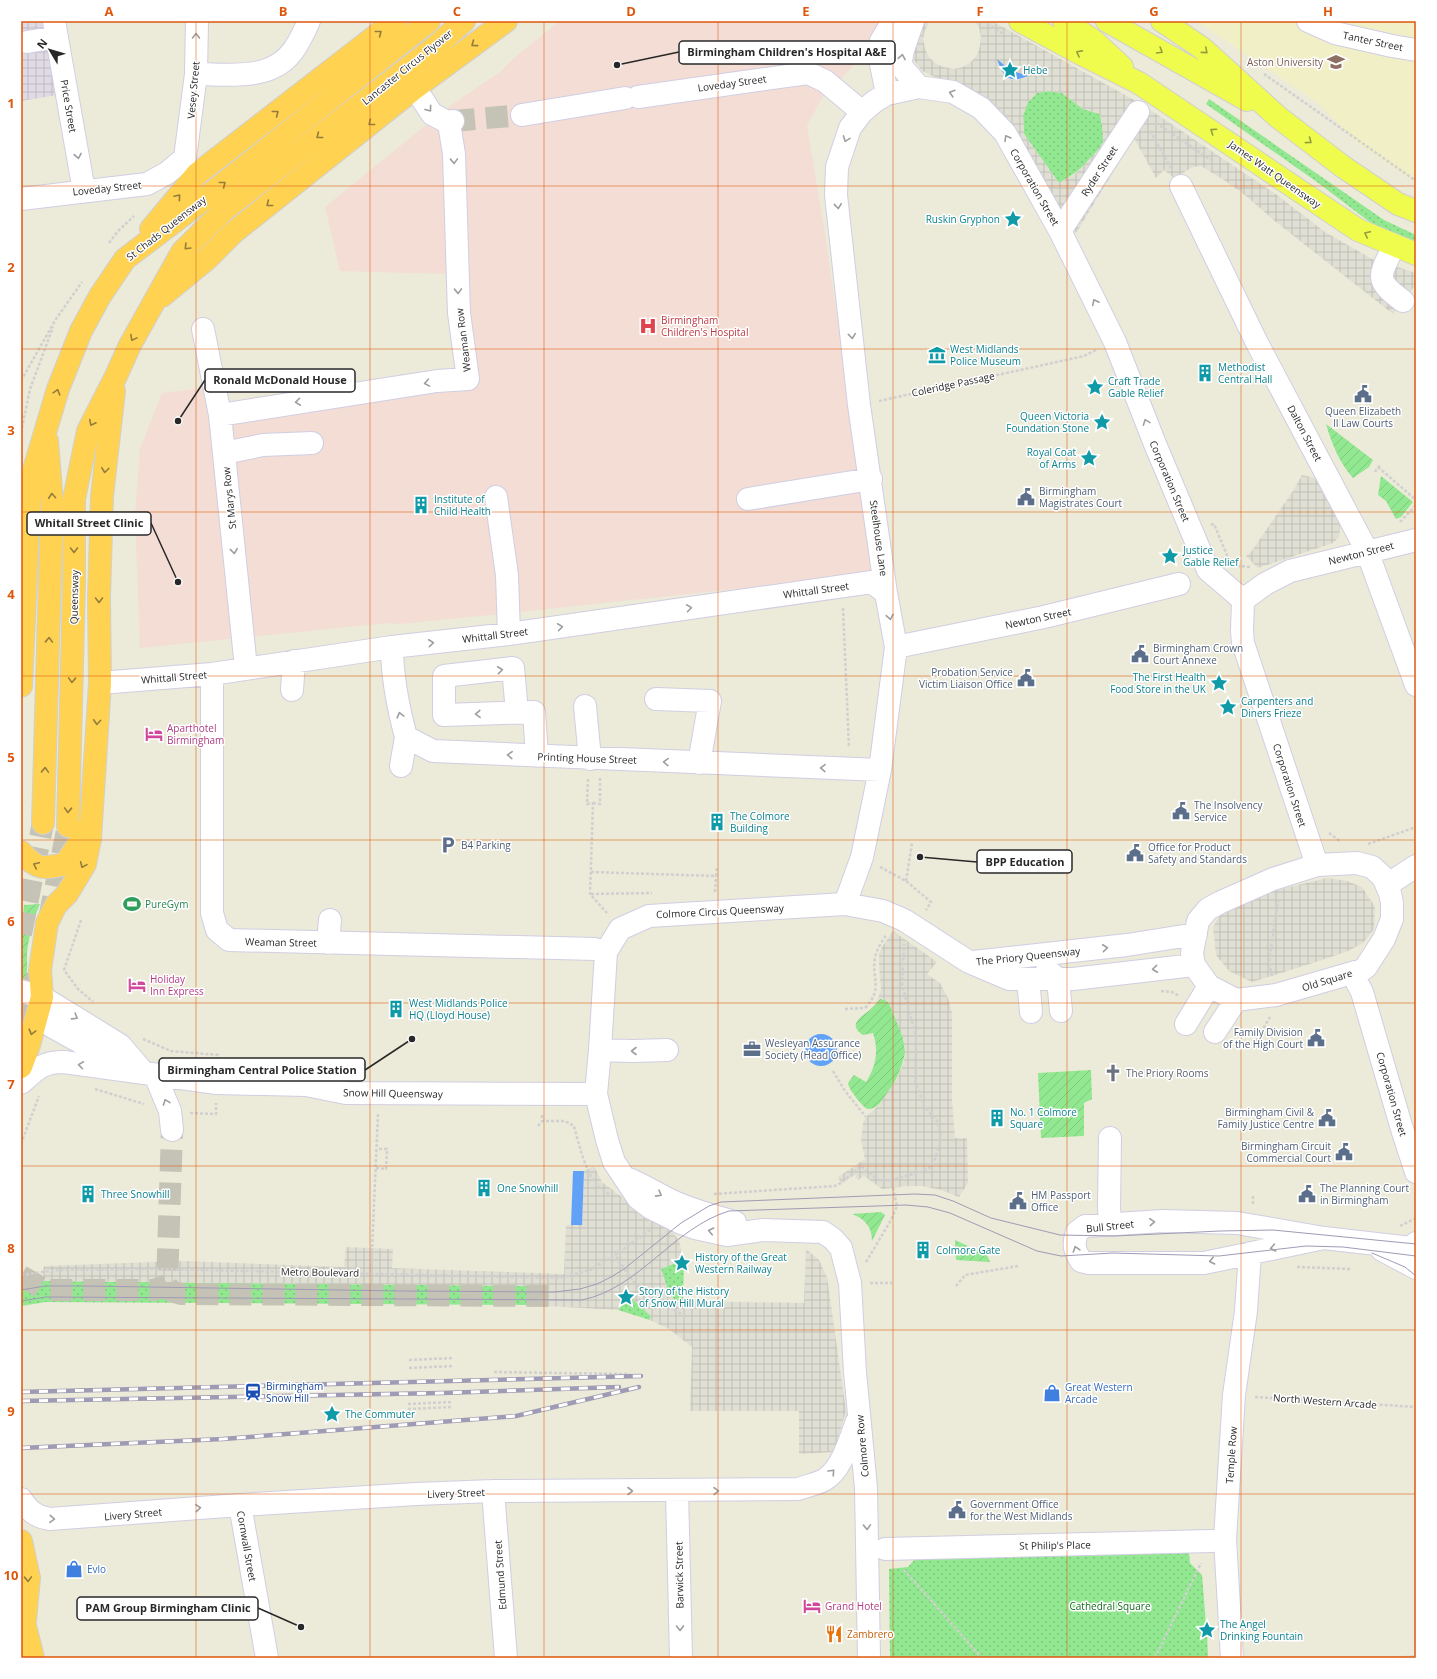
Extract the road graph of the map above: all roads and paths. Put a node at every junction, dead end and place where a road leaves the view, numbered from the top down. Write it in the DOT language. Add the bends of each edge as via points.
graph roads {
  1 [pos="197,21"];
  2 [pos="309,21"];
  3 [pos="394,21"];
  4 [pos="429,21"];
  5 [pos="464,21"];
  6 [pos="506,21"];
  7 [pos="892,21"];
  8 [pos="913,21"];
  9 [pos="1020,21"];
  10 [pos="1064,21"];
  11 [pos="1108,21"];
  12 [pos="1162,21"];
  13 [pos="1308,21"];
  14 [pos="56,29"];
  15 [pos="27,42"];
  16 [pos="1416,50"];
  17 [pos="1262,72"];
  18 [pos="196,74"];
  19 [pos="1139,83"];
  20 [pos="919,87"];
  21 [pos="415,88"];
  22 [pos="888,94"];
  23 [pos="862,112"];
  24 [pos="1138,112"];
  25 [pos="522,116"];
  26 [pos="1278,117"];
  27 [pos="185,158"];
  28 [pos="1214,162"];
  29 [pos="1416,181"];
  30 [pos="1181,186"];
  31 [pos="84,191"];
  32 [pos="21,199"];
  33 [pos="1416,211"];
  34 [pos="1060,231"];
  35 [pos="1394,246"];
  36 [pos="1416,254"];
  37 [pos="125,258"];
  38 [pos="1403,301"];
  39 [pos="152,304"];
  40 [pos="56,319"];
  41 [pos="203,329"];
  42 [pos="1115,342"];
  43 [pos="116,376"];
  44 [pos="859,405"];
  45 [pos="220,415"];
  46 [pos="46,430"];
  47 [pos="21,433"];
  48 [pos="312,443"];
  49 [pos="224,454"];
  50 [pos="1375,472"];
  51 [pos="871,479"];
  52 [pos="496,497"];
  53 [pos="748,499"];
  54 [pos="1416,500"];
  55 [pos="1416,504"];
  56 [pos="1395,523"];
  57 [pos="1416,540"];
  58 [pos="1367,551"];
  59 [pos="1179,584"];
  60 [pos="842,586"];
  61 [pos="886,593"];
  62 [pos="1243,600"];
  63 [pos="509,634"];
  64 [pos="392,647"];
  65 [pos="896,647"];
  66 [pos="294,662"];
  67 [pos="246,668"];
  68 [pos="212,674"];
  69 [pos="100,684"];
  70 [pos="1416,685"];
  71 [pos="21,686"];
  72 [pos="292,690"];
  73 [pos="656,698"];
  74 [pos="585,706"];
  75 [pos="517,712"];
  76 [pos="406,737"];
  77 [pos="537,756"];
  78 [pos="699,763"];
  79 [pos="401,766"];
  80 [pos="864,770"];
  81 [pos="593,771"];
  82 [pos="593,803"];
  83 [pos="92,806"];
  84 [pos="43,823"];
  85 [pos="68,826"];
  86 [pos="1416,827"];
  87 [pos="1328,832"];
  88 [pos="912,843"];
  89 [pos="1345,844"];
  90 [pos="1366,845"];
  91 [pos="21,852"];
  92 [pos="862,857"];
  93 [pos="1317,865"];
  94 [pos="1416,866"];
  95 [pos="717,868"];
  96 [pos="591,872"];
  97 [pos="716,876"];
  98 [pos="1273,879"];
  99 [pos="906,881"];
  100 [pos="1387,885"];
  101 [pos="715,892"];
  102 [pos="932,902"];
  103 [pos="845,904"];
  104 [pos="81,920"];
  105 [pos="330,920"];
  106 [pos="620,929"];
  107 [pos="1196,934"];
  108 [pos="891,935"];
  109 [pos="904,939"];
  110 [pos="328,943"];
  111 [pos="606,952"];
  112 [pos="968,962"];
  113 [pos="1194,965"];
  114 [pos="1357,971"];
  115 [pos="1021,974"];
  116 [pos="1058,979"];
  117 [pos="1209,986"];
  118 [pos="21,991"];
  119 [pos="1276,995"];
  120 [pos="42,997"];
  121 [pos="1236,1000"];
  122 [pos="96,1004"];
  123 [pos="845,1009"];
  124 [pos="1061,1011"];
  125 [pos="1031,1012"];
  126 [pos="1186,1024"];
  127 [pos="1215,1032"];
  128 [pos="138,1037"];
  129 [pos="600,1050"];
  130 [pos="667,1050"];
  131 [pos="218,1055"];
  132 [pos="21,1067"];
  133 [pos="833,1071"];
  134 [pos="144,1073"];
  135 [pos="21,1083"];
  136 [pos="378,1093"];
  137 [pos="40,1094"];
  138 [pos="596,1094"];
  139 [pos="541,1095"];
  140 [pos="866,1117"];
  141 [pos="542,1121"];
  142 [pos="538,1126"];
  143 [pos="172,1130"];
  144 [pos="1110,1138"];
  145 [pos="21,1144"];
  146 [pos="377,1149"];
  147 [pos="376,1168"];
  148 [pos="1416,1172"];
  149 [pos="892,1180"];
  150 [pos="712,1194"];
  151 [pos="610,1195"];
  152 [pos="1110,1224"];
  153 [pos="652,1228"];
  154 [pos="1324,1238"];
  155 [pos="1416,1243"];
  156 [pos="1370,1244"];
  157 [pos="1250,1253"];
  158 [pos="614,1255"];
  159 [pos="1018,1266"];
  160 [pos="1293,1266"];
  161 [pos="1416,1268"];
  162 [pos="1350,1269"];
  163 [pos="371,1272"];
  164 [pos="531,1273"];
  165 [pos="21,1275"];
  166 [pos="848,1276"];
  167 [pos="531,1277"];
  168 [pos="956,1286"];
  169 [pos="687,1317"];
  170 [pos="453,1358"];
  171 [pos="409,1360"];
  172 [pos="452,1366"];
  173 [pos="409,1368"];
  174 [pos="494,1372"];
  175 [pos="630,1374"];
  176 [pos="1234,1395"];
  177 [pos="452,1402"];
  178 [pos="408,1404"];
  179 [pos="452,1407"];
  180 [pos="1416,1407"];
  181 [pos="408,1409"];
  182 [pos="859,1416"];
  183 [pos="493,1491"];
  184 [pos="677,1491"];
  185 [pos="21,1499"];
  186 [pos="240,1505"];
  187 [pos="1219,1540"];
  188 [pos="21,1541"];
  189 [pos="885,1549"];
  190 [pos="23,1615"];
  191 [pos="33,1658"];
  192 [pos="267,1658"];
  193 [pos="506,1658"];
  194 [pos="681,1658"];
  195 [pos="869,1658"];
  196 [pos="982,1658"];
  197 [pos="1155,1658"];
  198 [pos="1232,1658"];
  18 -- 1 [label="street, Vesey Street, one-way"];
  2 -- 18 [label="street" via="294,49 278,66 253,74"];
  37 -- 3 [label="highway, one-way" via="197,174"];
  37 -- 4 [label="highway, St Chads Queensway, one-way"];
  5 -- 39 [label="highway, Lancaster Circus Flyover, one-way" via="435,47 225,209 182,252"];
  6 -- 21 [label="highway, one-way"];
  7 -- 22 [label="street" via="881,41 879,54"];
  20 -- 8 [label="street, one-way" via="900,65"];
  19 -- 9 [label="main road, James Watt Queensway, one-way"];
  10 -- 19 [label="main road, James Watt Queensway" via="1094,41"];
  11 -- 26 [label="main road, one-way"];
  12 -- 26 [label="main road, one-way" via="1202,48"];
  13 -- 16 [label="street, Tanter Street" via="1335,33"];
  14 -- 15 [label="street"];
  14 -- 31 [label="street, Price Street, one-way"];
  17 -- 29 [label="path"];
  18 -- 27 [label="street, Vesey Street"];
  35 -- 19 [label="main road, James Watt Queensway, one-way" via="1358,230 1339,218"];
  20 -- 22 [label="street, Steelhouse Lane"];
  34 -- 20 [label="street, Corporation Street, one-way" via="1004,133 981,108 953,92"];
  21 -- 39 [label="highway, one-way" via="234,232 207,259"];
  21 -- 45 [label="street, Weaman Row, one-way" via="432,114 451,122 459,313 468,379 437,381"];
  22 -- 23 [label="street, Steelhouse Lane"];
  23 -- 25 [label="street, Loveday Street" via="825,81 808,73"];
  23 -- 44 [label="street, Steelhouse Lane, one-way" via="850,128 837,167 836,195"];
  24 -- 28 [label="path"];
  24 -- 30 [label="path"];
  24 -- 34 [label="street, Ryder Street"];
  26 -- 33 [label="main road, one-way" via="1386,196"];
  27 -- 31 [label="street, Loveday Street" via="148,184"];
  30 -- 58 [label="street, Dalton Street" via="1258,343"];
  31 -- 32 [label="street, Loveday Street"];
  42 -- 34 [label="street, Corporation Street, one-way"];
  35 -- 36 [label="main road, James Watt Queensway"];
  35 -- 38 [label="street" via="1383,268 1382,279 1386,288"];
  46 -- 37 [label="highway, St Chads Queensway, one-way" via="58,389 81,331"];
  39 -- 43 [label="highway, one-way"];
  40 -- 47 [label="path" via="30,389"];
  41 -- 45 [label="street, St Marys Row"];
  42 -- 44 [label="path, Coleridge Passage" via="1084,356"];
  62 -- 42 [label="street, Corporation Street, one-way" via="1208,570"];
  43 -- 69 [label="highway, one-way" via="102,496"];
  43 -- 85 [label="highway, Queensway, one-way" via="88,431 74,499"];
  44 -- 51 [label="street, Steelhouse Lane"];
  45 -- 49 [label="street, St Marys Row"];
  46 -- 71 [label="highway, St Chads Queensway" via="30,483"];
  84 -- 46 [label="highway, one-way" via="52,503"];
  48 -- 49 [label="street" via="263,445"];
  49 -- 67 [label="street, St Marys Row, one-way"];
  50 -- 54 [label="path" via="1379,466"];
  51 -- 53 [label="street"];
  51 -- 61 [label="street, Steelhouse Lane"];
  52 -- 63 [label="street" via="507,575"];
  55 -- 56 [label="path" via="1401,522"];
  57 -- 58 [label="street, Newton Street"];
  58 -- 62 [label="street, Newton Street" via="1290,571 1265,584"];
  58 -- 70 [label="street, Dalton Street"];
  59 -- 65 [label="street, Newton Street" via="1044,617"];
  60 -- 61 [label="street, Whittall Street" via="872,582"];
  63 -- 60 [label="street, Whittall Street, one-way"];
  60 -- 80 [label="path"];
  61 -- 65 [label="street, Steelhouse Lane, one-way"];
  62 -- 93 [label="street, Corporation Street" via="1243,643"];
  64 -- 63 [label="street, Whittall Street, one-way"];
  64 -- 66 [label="street, Whittall Street"];
  76 -- 64 [label="street, one-way" via="396,702"];
  65 -- 80 [label="street, Steelhouse Lane" via="884,743"];
  66 -- 67 [label="street, Whittall Street"];
  66 -- 72 [label="street"];
  67 -- 68 [label="street, Whittall Street"];
  68 -- 69 [label="street, Whittall Street"];
  68 -- 110 [label="street, Weaman Street" via="212,913 217,930 229,940"];
  69 -- 83 [label="highway, one-way"];
  73 -- 78 [label="street" via="710,701"];
  74 -- 81 [label="street"];
  75 -- 77 [label="street" via="534,712"];
  77 -- 76 [label="street, Printing House Street, one-way" via="433,751"];
  76 -- 79 [label="street"];
  77 -- 81 [label="street, Printing House Street"];
  80 -- 78 [label="street, Printing House Street, one-way"];
  78 -- 81 [label="street, Printing House Street, one-way"];
  80 -- 92 [label="street, Steelhouse Lane"];
  81 -- 82 [label="path" via="587,804"];
  81 -- 82 [label="path" via="600,804"];
  82 -- 96 [label="path"];
  83 -- 91 [label="highway, one-way" via="84,836 65,864 44,868 31,863"];
  83 -- 120 [label="highway, one-way" via="85,864 67,894 56,905 47,923 40,970"];
  86 -- 90 [label="path"];
  87 -- 89 [label="path"];
  88 -- 99 [label="path"];
  92 -- 99 [label="path"];
  92 -- 103 [label="street, Steelhouse Lane"];
  93 -- 98 [label="street, Old Square"];
  93 -- 100 [label="street, Old Square" via="1357,863 1372,867 1383,877"];
  94 -- 100 [label="street"];
  95 -- 97 [label="path"];
  96 -- 97 [label="path"];
  96 -- 106 [label="path" via="590,894"];
  97 -- 101 [label="path"];
  98 -- 107 [label="street, Old Square" via="1208,909 1198,921"];
  98 -- 119 [label="path" via="1278,895 1268,962"];
  99 -- 102 [label="path"];
  100 -- 114 [label="street, Old Square" via="1392,903 1392,919 1384,939 1366,967"];
  103 -- 106 [label="street, Colmore Circus Queensway" via="649,916"];
  103 -- 112 [label="street, Colmore Circus Queensway" via="883,911 904,920"];
  104 -- 122 [label="path" via="64,970 78,989"];
  105 -- 110 [label="street"];
  106 -- 111 [label="street"];
  112 -- 107 [label="street, The Priory Queensway, one-way" via="1126,945"];
  107 -- 113 [label="street, Old Square" via="1192,953"];
  108 -- 123 [label="path" via="887,933 875,956 874,996 865,1008"];
  109 -- 149 [label="path" via="902,984 916,1037 915,1081 924,1106 938,1122 941,1140 929,1168"];
  110 -- 111 [label="street, Weaman Street" via="595,949"];
  111 -- 129 [label="street"];
  112 -- 115 [label="street, The Priory Queensway" via="1009,978"];
  113 -- 116 [label="street, The Priory Queensway, one-way"];
  113 -- 117 [label="street"];
  114 -- 119 [label="street, Old Square"];
  114 -- 148 [label="street, Corporation Street"];
  115 -- 116 [label="street, The Priory Queensway"];
  115 -- 125 [label="street"];
  116 -- 124 [label="street"];
  117 -- 121 [label="street"];
  117 -- 126 [label="street"];
  118 -- 120 [label="street"];
  119 -- 121 [label="street, Old Square"];
  120 -- 132 [label="highway, one-way"];
  120 -- 134 [label="street" via="120,1045"];
  121 -- 127 [label="street"];
  128 -- 131 [label="path" via="171,1051"];
  130 -- 129 [label="street, one-way"];
  129 -- 138 [label="street"];
  133 -- 140 [label="path"];
  134 -- 135 [label="street, Snow Hill Queensway, one-way" via="55,1062 38,1067"];
  134 -- 136 [label="street, Snow Hill Queensway" via="217,1083 306,1085 346,1093"];
  143 -- 134 [label="street, one-way" via="170,1111"];
  136 -- 139 [label="street, Snow Hill Queensway"];
  136 -- 146 [label="path"];
  137 -- 145 [label="path"];
  138 -- 139 [label="street, Snow Hill Queensway"];
  138 -- 166 [label="street, Colmore Row" via="614,1162 638,1198 651,1208 680,1223 727,1235 764,1230 823,1232 841,1248"];
  139 -- 141 [label="path"];
  141 -- 142 [label="path"];
  141 -- 151 [label="path" via="565,1121 574,1126 589,1169 598,1186"];
  144 -- 152 [label="street"];
  146 -- 147 [label="path"];
  146 -- 147 [label="path" via="387,1150 386,1169"];
  147 -- 163 [label="path"];
  149 -- 150 [label="path" via="880,1181 861,1166 835,1186"];
  149 -- 166 [label="path" via="897,1206 891,1220 864,1264"];
  152 -- 154 [label="street, Bull Street, one-way" via="1237,1223"];
  157 -- 152 [label="street, Bull Street, one-way" via="1204,1263 1081,1261 1075,1251 1077,1232 1085,1226"];
  153 -- 158 [label="path, Metro Boulevard"];
  154 -- 156 [label="street, Bull Street"];
  154 -- 157 [label="street, Bull Street, one-way"];
  155 -- 156 [label="street, Bull Street" via="1411,1248"];
  156 -- 161 [label="street"];
  157 -- 176 [label="street, Temple Row" via="1246,1310"];
  158 -- 167 [label="path, Metro Boulevard" via="590,1270 560,1278"];
  158 -- 169 [label="path" via="635,1284 648,1295"];
  159 -- 168 [label="path" via="965,1275"];
  160 -- 162 [label="path"];
  163 -- 165 [label="path, Metro Boulevard" via="156,1269 57,1270"];
  163 -- 167 [label="path, Metro Boulevard"];
  164 -- 167 [label="path"];
  166 -- 182 [label="street, Colmore Row"];
  170 -- 171 [label="path"];
  172 -- 173 [label="path"];
  174 -- 175 [label="path"];
  176 -- 180 [label="path, North Western Arcade"];
  176 -- 187 [label="street, Temple Row"];
  177 -- 178 [label="path"];
  179 -- 181 [label="path"];
  184 -- 182 [label="street, Livery Street, one-way" via="798,1489 825,1480 843,1458"];
  182 -- 195 [label="street, Colmore Row, one-way" via="866,1488"];
  183 -- 184 [label="street, Livery Street, one-way"];
  183 -- 186 [label="street, Livery Street"];
  183 -- 193 [label="street, Edmund Street"];
  184 -- 194 [label="street, Barwick Street, one-way"];
  185 -- 186 [label="street, Livery Street, one-way" via="28,1510 50,1519"];
  186 -- 192 [label="street, Cornwall Street"];
  187 -- 189 [label="street, St Philip's Place"];
  187 -- 197 [label="path"];
  187 -- 198 [label="street, Temple Row"];
  188 -- 190 [label="highway, one-way" via="30,1578"];
  189 -- 196 [label="path"];
  190 -- 191 [label="highway"];
}
